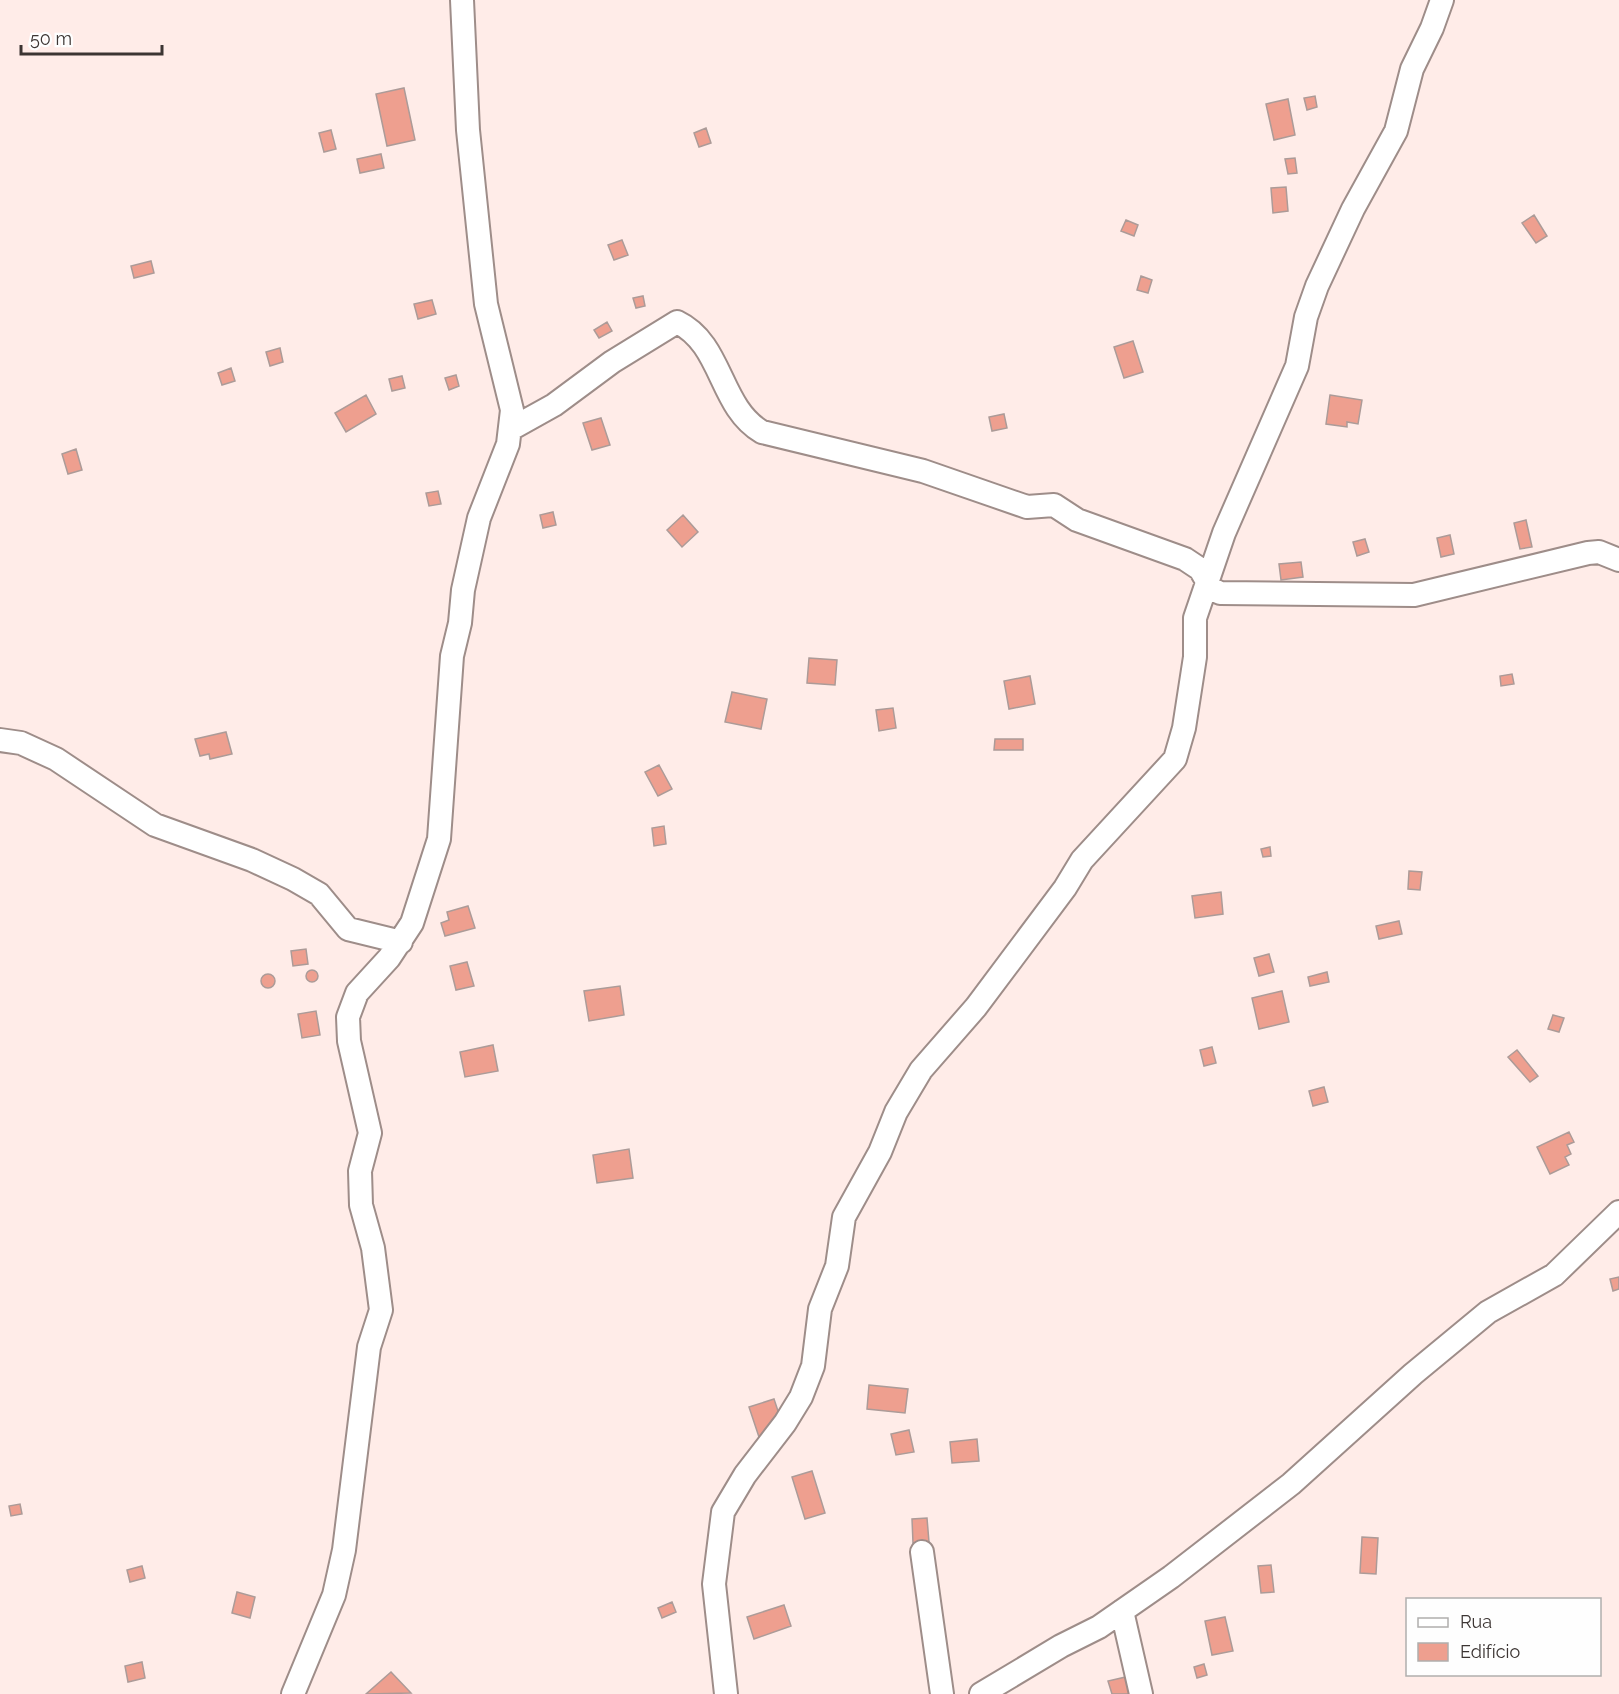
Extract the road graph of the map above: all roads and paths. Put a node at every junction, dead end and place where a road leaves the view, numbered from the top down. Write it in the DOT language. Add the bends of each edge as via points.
graph roads {
  1 [pos="462,0"];
  2 [pos="1442,0"];
  3 [pos="512,429"];
  4 [pos="1619,560"];
  5 [pos="1207,581"];
  6 [pos="0,740"];
  7 [pos="400,942"];
  8 [pos="1619,1212"];
  9 [pos="922,1552"];
  10 [pos="1122,1611"];
  11 [pos="293,1694"];
  12 [pos="726,1694"];
  13 [pos="942,1694"];
  14 [pos="981,1694"];
  15 [pos="1140,1694"];
  1 -- 3 [label="street" via="468,130 486,304 512,410"];
  2 -- 5 [label="street" via="1412,69 1396,131 1353,208 1317,286 1306,317 1297,366"];
  3 -- 5 [label="street" via="677,322 703,343 736,405 747,421 762,432 922,471 1027,507 1054,505 1077,520 1185,559 1200,569"];
  3 -- 7 [label="street" via="479,518 463,590 452,656 439,839 412,923"];
  4 -- 5 [label="street" via="1599,552 1588,553 1414,595 1220,593"];
  5 -- 12 [label="street" via="1196,618 1195,657 1175,759 1082,860 983,997 921,1070 844,1217 837,1266 820,1310 813,1366 801,1397 723,1512 714,1584"];
  6 -- 7 [label="street" via="21,743 56,759 155,825 293,879 319,894 348,928"];
  7 -- 11 [label="street" via="357,993 348,1017 349,1041 370,1133 360,1171 361,1205 373,1248 381,1310 369,1347 344,1550 334,1595"];
  8 -- 10 [label="street" via="1554,1275 1488,1312 1291,1484"];
  9 -- 13 [label="street"];
  10 -- 14 [label="street"];
  10 -- 15 [label="street"];
}
